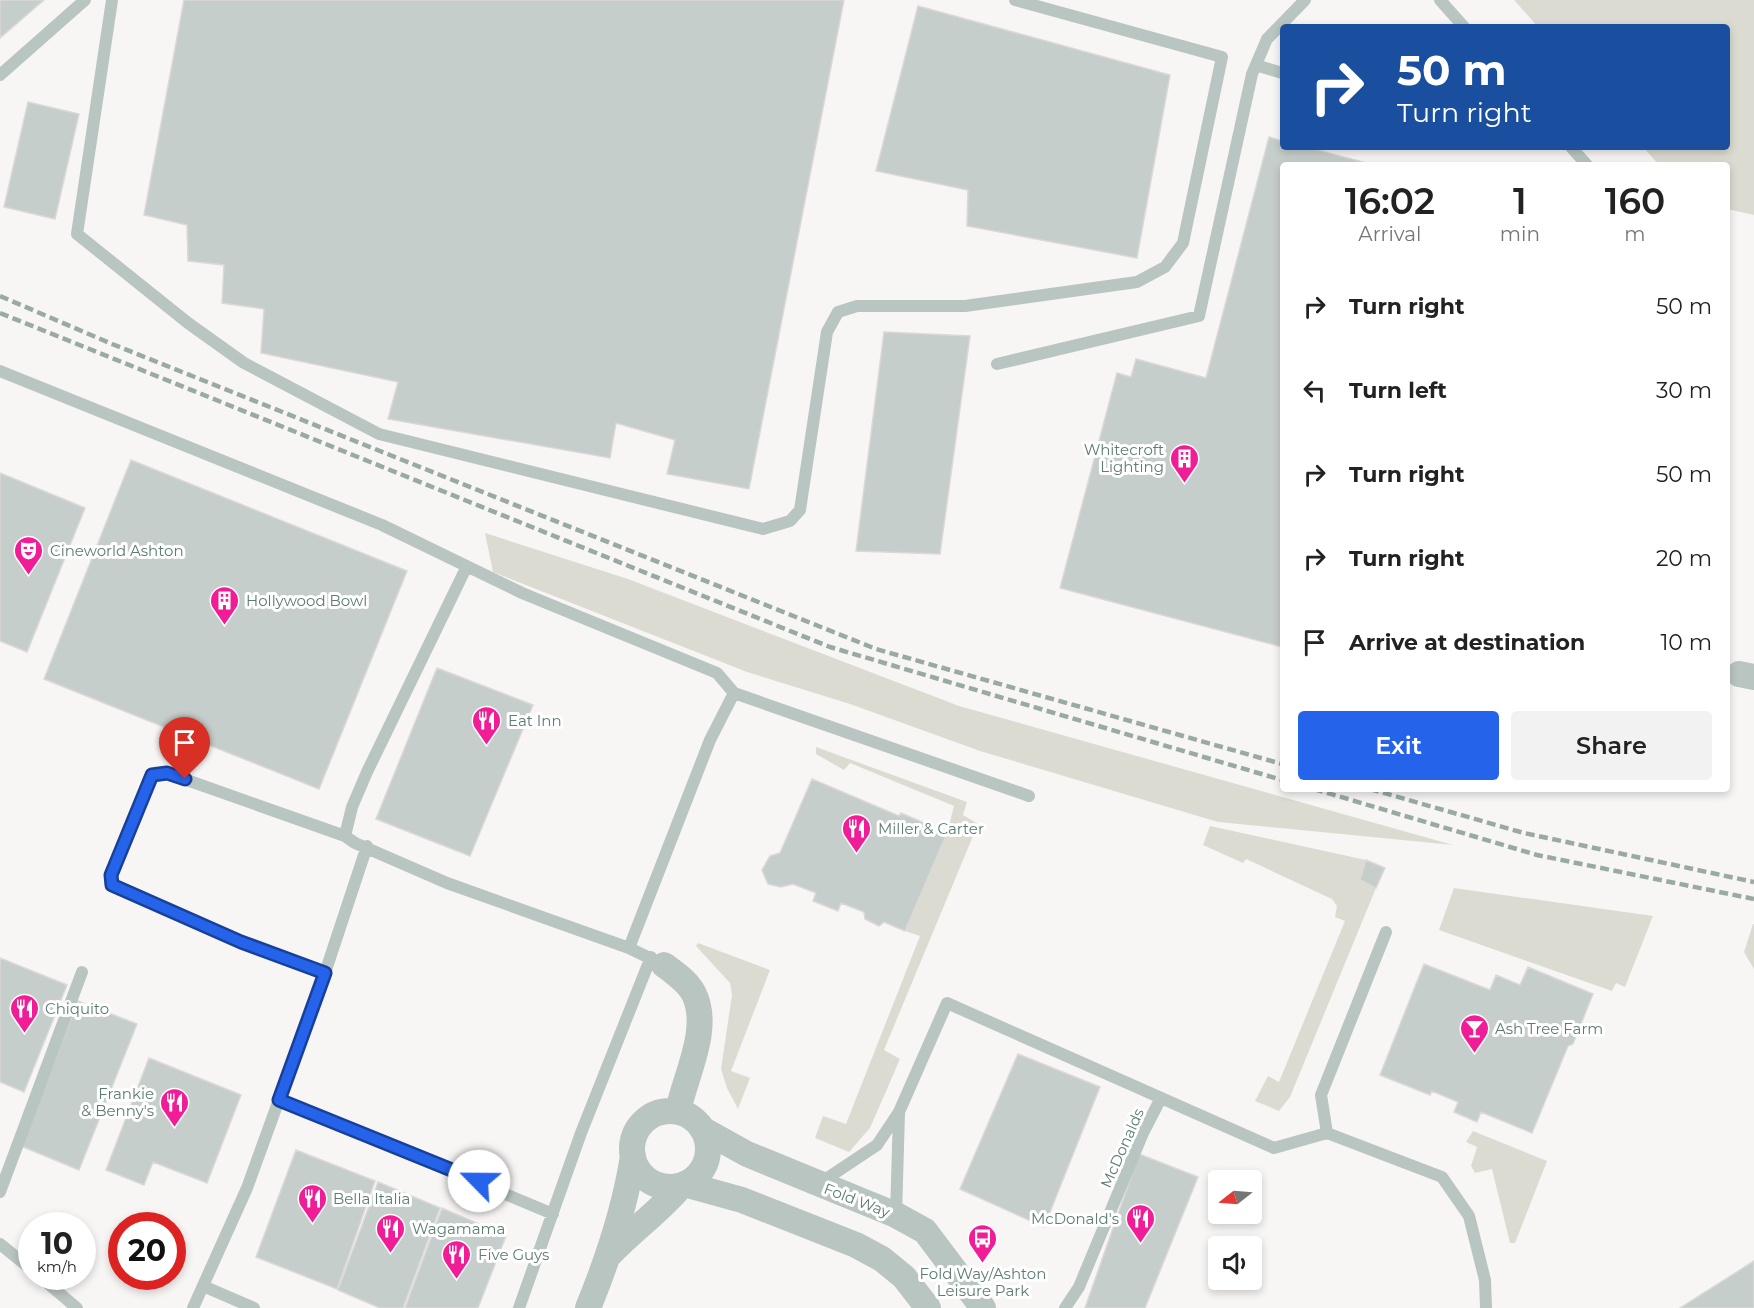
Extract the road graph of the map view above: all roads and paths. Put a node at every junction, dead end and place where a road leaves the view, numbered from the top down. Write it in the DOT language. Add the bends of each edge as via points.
graph roads {
  1 [pos="85,0"];
  2 [pos="112,0"];
  3 [pos="1015,0"];
  4 [pos="1305,0"];
  5 [pos="1440,0"];
  6 [pos="1282,24"];
  7 [pos="1461,24"];
  8 [pos="1280,26"];
  9 [pos="1256,65"];
  10 [pos="1280,73"];
  11 [pos="0,75"];
  12 [pos="1574,150"];
  13 [pos="1584,162"];
  14 [pos="998,364"];
  15 [pos="0,371"];
  16 [pos="466,568"];
  17 [pos="734,693"];
  18 [pos="1029,796"];
  19 [pos="345,836"];
  20 [pos="367,846"];
  21 [pos="1386,932"];
  22 [pos="629,948"];
  23 [pos="658,961"];
  24 [pos="82,972"];
  25 [pos="325,973"];
  26 [pos="1161,1098"];
  27 [pos="279,1100"];
  28 [pos="678,1111"];
  29 [pos="899,1112"];
  30 [pos="702,1129"];
  31 [pos="1327,1133"];
  32 [pos="633,1156"];
  33 [pos="683,1184"];
  34 [pos="817,1185"];
  35 [pos="0,1192"];
  36 [pos="553,1214"];
  37 [pos="896,1215"];
  38 [pos="0,1244"];
  39 [pos="610,1255"];
  40 [pos="18,1259"];
  41 [pos="203,1286"];
  42 [pos="56,1290"];
  43 [pos="77,1308"];
  44 [pos="193,1308"];
  45 [pos="254,1308"];
  46 [pos="519,1308"];
  47 [pos="588,1308"];
  48 [pos="928,1308"];
  49 [pos="983,1308"];
  50 [pos="1065,1308"];
  51 [pos="1486,1308"];
  1 -- 11 [label="lane"];
  2 -- 3 [label="lane" via="77,234 244,363 379,434 763,529 790,521 800,510 827,332 838,312 857,306 965,306 1137,282 1165,267 1183,243 1222,57"];
  4 -- 6 [label="lane"];
  5 -- 7 [label="lane"];
  8 -- 9 [label="lane" via="1267,39"];
  9 -- 10 [label="lane"];
  9 -- 14 [label="lane" via="1199,316"];
  12 -- 13 [label="lane"];
  15 -- 16 [label="lane" via="382,525"];
  16 -- 17 [label="lane" via="717,673"];
  16 -- 19 [label="lane" via="352,807"];
  17 -- 18 [label="lane"];
  17 -- 22 [label="lane" via="710,740"];
  19 -- 20 [label="lane"];
  19 -- 25 [label="lane" via="167,773 152,775 111,875 112,885 154,905"];
  20 -- 22 [label="lane" via="512,908"];
  20 -- 25 [label="lane"];
  21 -- 31 [label="lane" via="1321,1095"];
  22 -- 23 [label="lane"];
  23 -- 28 [label="street" via="680,977 693,993 699,1011 698,1035"];
  23 -- 36 [label="lane" via="581,1133"];
  24 -- 35 [label="lane"];
  25 -- 27 [label="lane"];
  26 -- 29 [label="lane" via="947,1003"];
  26 -- 31 [label="lane" via="1274,1148"];
  26 -- 50 [label="lane, McDonalds" via="1079,1287"];
  27 -- 36 [label="lane"];
  27 -- 41 [label="lane" via="247,1188"];
  28 -- 30 [label="street" via="696,1120"];
  28 -- 32 [label="street" via="665,1111 643,1121 632,1143"];
  29 -- 34 [label="lane" via="877,1145"];
  29 -- 37 [label="lane"];
  30 -- 33 [label="street" via="708,1150 706,1161"];
  30 -- 34 [label="street, Fold Way"];
  31 -- 51 [label="lane" via="1442,1177 1468,1216 1485,1280"];
  32 -- 33 [label="street" via="637,1168 656,1184"];
  32 -- 39 [label="street"];
  33 -- 39 [label="street"];
  33 -- 48 [label="street" via="742,1200 856,1245 904,1277"];
  34 -- 37 [label="street, Fold Way"];
  36 -- 46 [label="lane"];
  37 -- 49 [label="street, Fold Way" via="925,1231"];
  38 -- 40 [label="lane"];
  39 -- 47 [label="street"];
  41 -- 44 [label="lane"];
  41 -- 45 [label="lane"];
  42 -- 43 [label="lane"];
}
